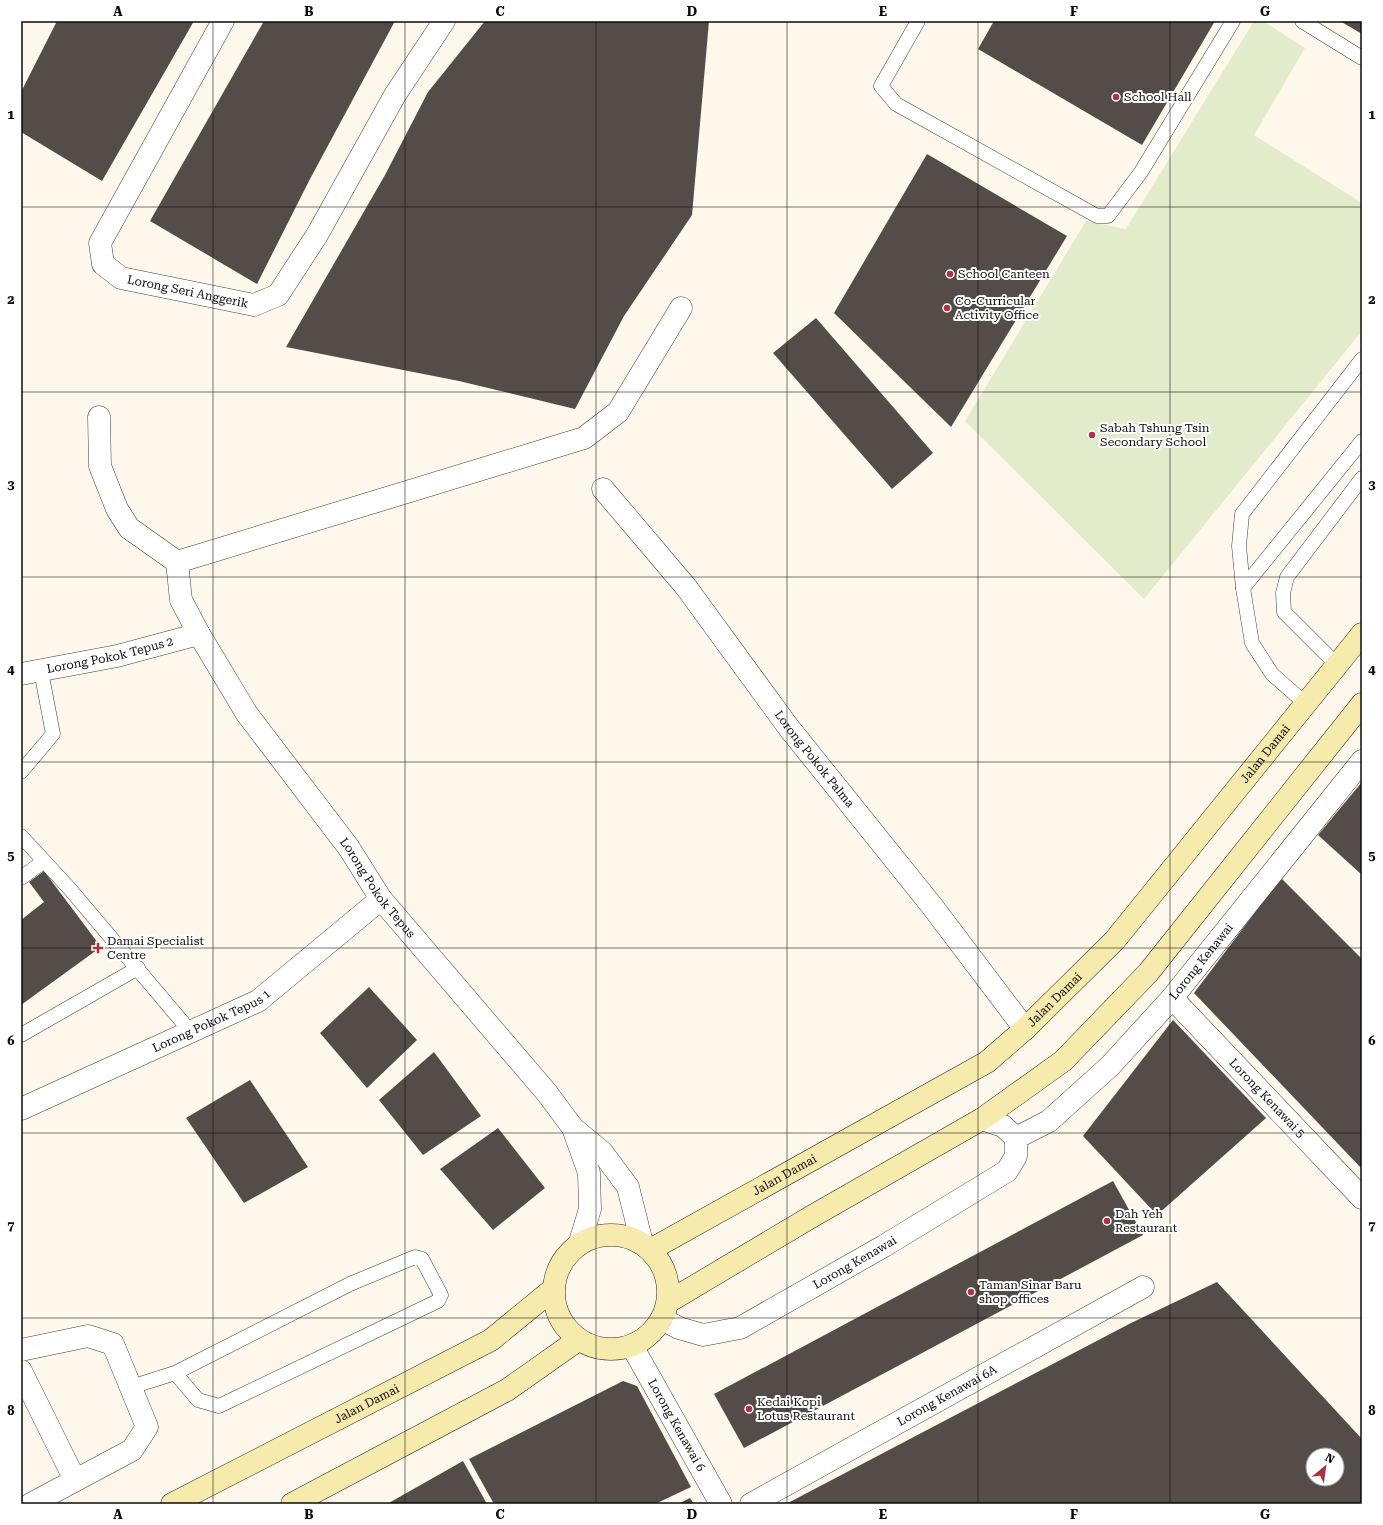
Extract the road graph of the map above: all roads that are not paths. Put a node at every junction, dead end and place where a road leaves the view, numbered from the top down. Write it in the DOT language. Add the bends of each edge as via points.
graph roads {
  1 [pos="223,21"];
  2 [pos="444,21"];
  3 [pos="918,21"];
  4 [pos="1233,21"];
  5 [pos="1302,21"];
  6 [pos="1362,58"];
  7 [pos="681,308"];
  8 [pos="1362,359"];
  9 [pos="99,417"];
  10 [pos="1362,441"];
  11 [pos="1362,478"];
  12 [pos="603,489"];
  13 [pos="177,562"];
  14 [pos="1243,588"];
  15 [pos="199,634"];
  16 [pos="1362,634"];
  17 [pos="1337,666"];
  18 [pos="31,672"];
  19 [pos="1306,704"];
  20 [pos="1362,704"];
  21 [pos="1362,762"];
  22 [pos="21,772"];
  23 [pos="21,836"];
  24 [pos="44,861"];
  25 [pos="21,878"];
  26 [pos="381,899"];
  27 [pos="138,968"];
  28 [pos="1172,998"];
  29 [pos="1025,1029"];
  30 [pos="190,1031"];
  31 [pos="21,1035"];
  32 [pos="21,1109"];
  33 [pos="982,1119"];
  34 [pos="573,1128"];
  35 [pos="1016,1138"];
  36 [pos="1362,1198"];
  37 [pos="580,1242"];
  38 [pos="646,1246"];
  39 [pos="1143,1287"];
  40 [pos="552,1290"];
  41 [pos="665,1311"];
  42 [pos="578,1340"];
  43 [pos="632,1346"];
  44 [pos="21,1350"];
  45 [pos="21,1371"];
  46 [pos="175,1373"];
  47 [pos="131,1387"];
  48 [pos="75,1480"];
  49 [pos="31,1504"];
  50 [pos="172,1504"];
  51 [pos="292,1504"];
  52 [pos="721,1504"];
  53 [pos="751,1504"];
  1 -- 2 [label="street, Lorong Seri Anggerik" via="100,243 102,264 122,278 254,306 278,295 317,235 395,95"];
  3 -- 4 [label="lane" via="881,86 896,104 1097,216 1108,216 1141,172"];
  5 -- 6 [label="lane"];
  7 -- 13 [label="street" via="618,412 584,438"];
  8 -- 14 [label="lane" via="1242,514 1239,546"];
  9 -- 13 [label="street" via="100,466 117,509 129,528"];
  10 -- 14 [label="lane"];
  11 -- 17 [label="lane" via="1287,577 1283,593 1284,612"];
  12 -- 29 [label="street, Lorong Pokok Palma" via="686,587 789,728 932,906"];
  13 -- 15 [label="street, Lorong Pokok Tepus" via="181,600"];
  14 -- 19 [label="lane" via="1252,643 1272,674"];
  15 -- 18 [label="street, Lorong Pokok Tepus 2" via="117,656"];
  15 -- 26 [label="street, Lorong Pokok Tepus" via="247,714 349,848"];
  16 -- 17 [label="main road, Jalan Damai"];
  17 -- 19 [label="main road, Jalan Damai"];
  18 -- 22 [label="lane" via="53,734"];
  19 -- 29 [label="main road, Jalan Damai" via="1115,940"];
  20 -- 33 [label="main road" via="1148,973 1062,1061"];
  21 -- 28 [label="street, Lorong Kenawai"];
  23 -- 24 [label="lane"];
  24 -- 25 [label="lane"];
  24 -- 27 [label="lane"];
  26 -- 30 [label="street, Lorong Pokok Tepus 1" via="258,1001"];
  26 -- 34 [label="street, Lorong Pokok Tepus" via="547,1093"];
  27 -- 30 [label="lane"];
  27 -- 31 [label="lane"];
  28 -- 35 [label="street, Lorong Kenawai" via="1110,1066 1049,1121"];
  28 -- 36 [label="street, Lorong Kenawai 5"];
  29 -- 38 [label="main road, Jalan Damai" via="987,1062"];
  30 -- 32 [label="street, Lorong Pokok Tepus 1"];
  33 -- 35 [label="street" via="1003,1126"];
  33 -- 41 [label="main road" via="811,1217"];
  34 -- 37 [label="street, Lorong Pokok Tepus" via="589,1173 590,1210"];
  34 -- 38 [label="street, Lorong Pokok Tepus" via="602,1152 628,1187"];
  35 -- 41 [label="street, Lorong Kenawai" via="1016,1156 1007,1171 884,1246 740,1328 703,1334 679,1328"];
  37 -- 38 [label="main road" via="600,1234 622,1235"];
  37 -- 40 [label="main road" via="560,1263"];
  38 -- 41 [label="main road" via="666,1274"];
  39 -- 53 [label="street, Lorong Kenawai 6A"];
  40 -- 42 [label="main road" via="559,1318"];
  40 -- 50 [label="main road, Jalan Damai" via="491,1340"];
  41 -- 43 [label="main road" via="650,1335"];
  42 -- 43 [label="main road" via="604,1350"];
  42 -- 51 [label="main road" via="507,1390"];
  43 -- 52 [label="street, Lorong Kenawai 6"];
  44 -- 47 [label="street" via="88,1336 113,1344"];
  45 -- 48 [label="street"];
  46 -- 46 [label="lane" via="350,1284 415,1257 422,1259 440,1295 438,1301 219,1406 198,1400"];
  46 -- 47 [label="lane"];
  47 -- 48 [label="street" via="147,1427 132,1450"];
  48 -- 49 [label="street"];
}
